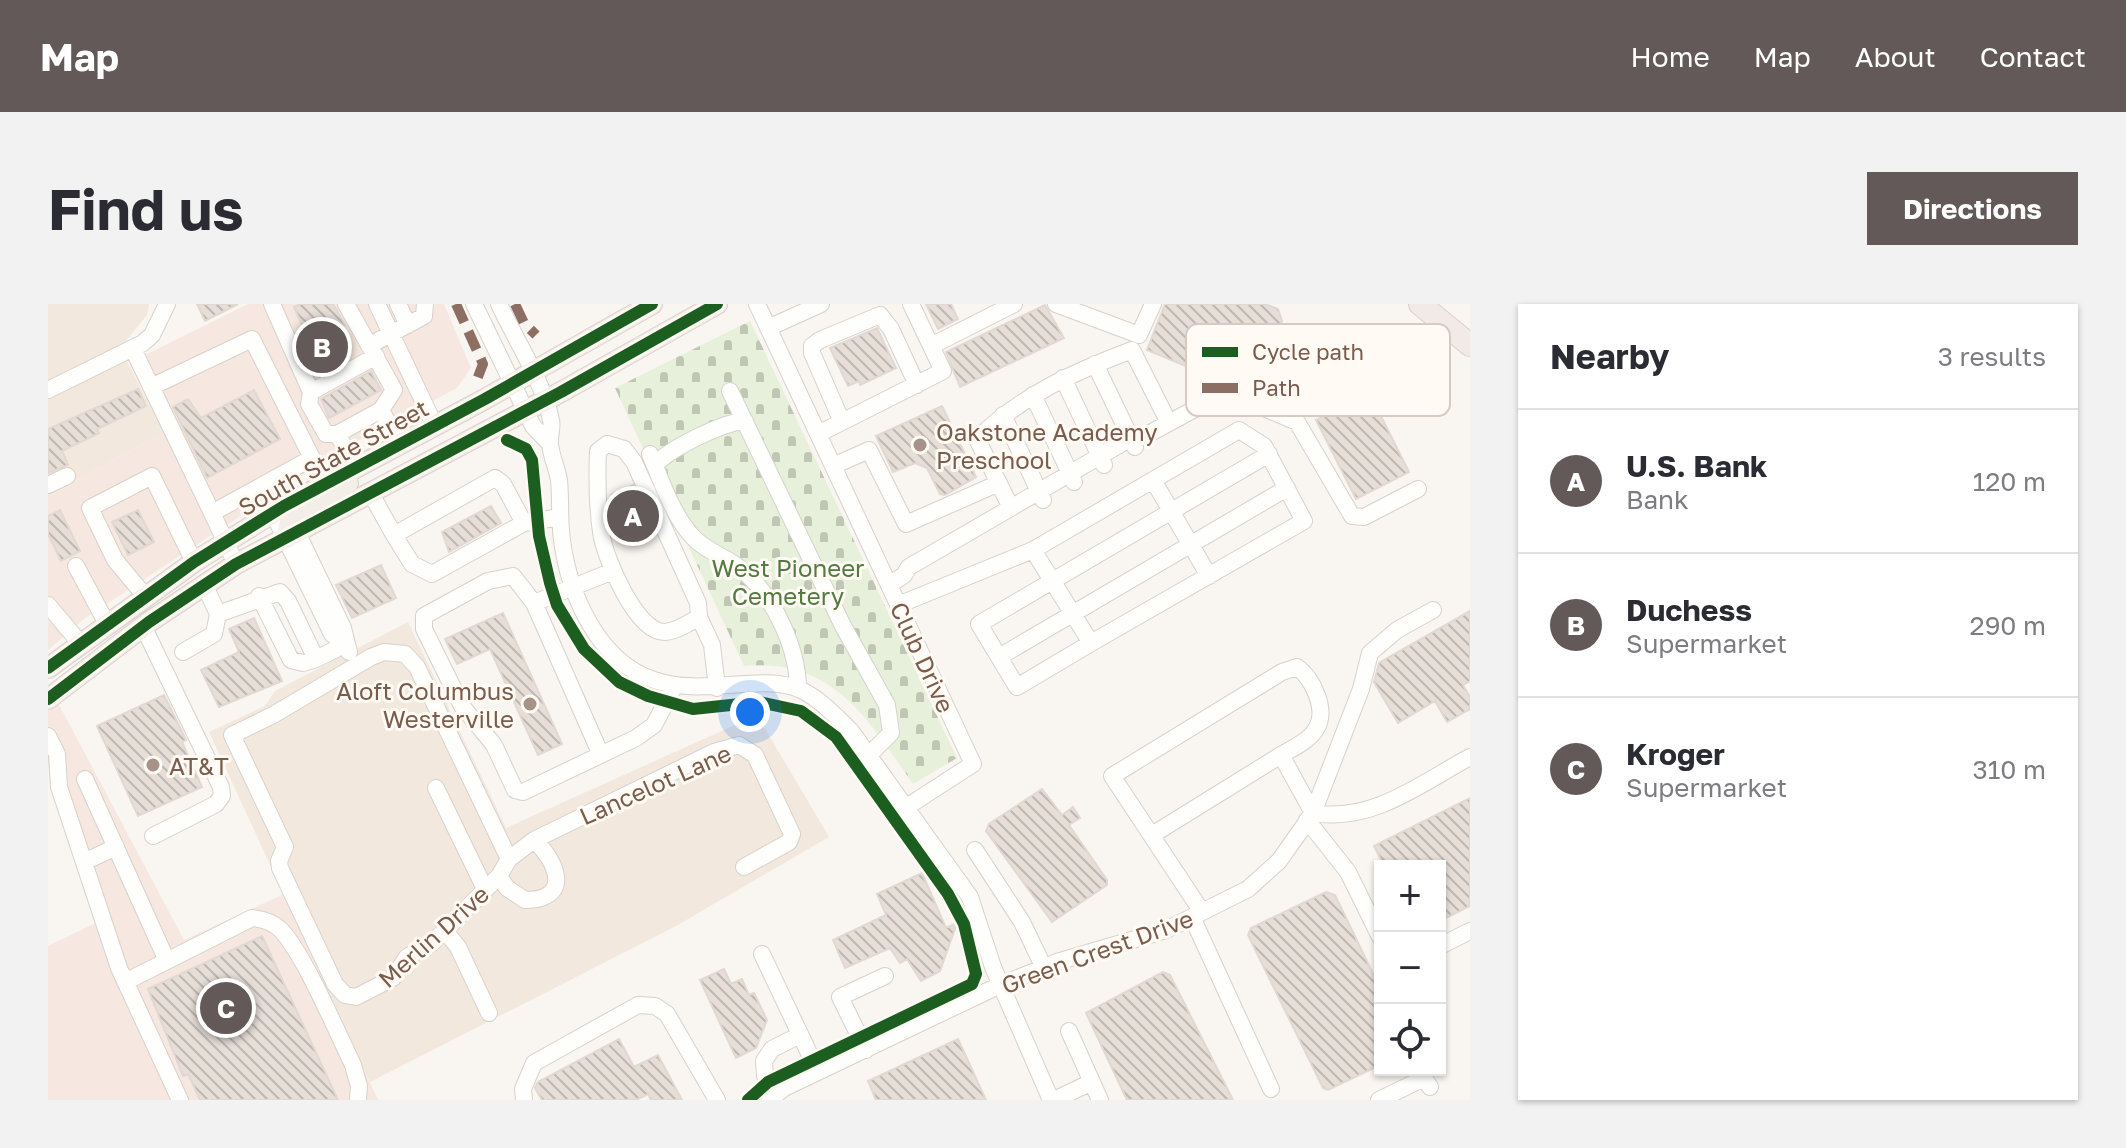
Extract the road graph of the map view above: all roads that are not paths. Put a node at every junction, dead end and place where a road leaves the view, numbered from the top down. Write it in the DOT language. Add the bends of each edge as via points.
graph roads {
  1 [pos="167,304"];
  2 [pos="272,304"];
  3 [pos="346,304"];
  4 [pos="377,304"];
  5 [pos="398,304"];
  6 [pos="425,304"];
  7 [pos="474,304"];
  8 [pos="499,304"];
  9 [pos="652,304"];
  10 [pos="717,304"];
  11 [pos="757,304"];
  12 [pos="821,304"];
  13 [pos="911,304"];
  14 [pos="1014,304"];
  15 [pos="1056,304"];
  16 [pos="1153,304"];
  17 [pos="1420,304"];
  18 [pos="1444,324"];
  19 [pos="408,325"];
  20 [pos="768,328"];
  21 [pos="1450,329"];
  22 [pos="391,334"];
  23 [pos="1470,345"];
  24 [pos="931,346"];
  25 [pos="133,349"];
  26 [pos="373,350"];
  27 [pos="1095,364"];
  28 [pos="531,373"];
  29 [pos="1063,378"];
  30 [pos="512,384"];
  31 [pos="917,385"];
  32 [pos="151,387"];
  33 [pos="48,390"];
  34 [pos="730,391"];
  35 [pos="311,392"];
  36 [pos="1033,395"];
  37 [pos="545,400"];
  38 [pos="381,410"];
  39 [pos="525,410"];
  40 [pos="1186,414"];
  41 [pos="1003,415"];
  42 [pos="1283,416"];
  43 [pos="745,421"];
  44 [pos="842,422"];
  45 [pos="1169,423"];
  46 [pos="435,426"];
  47 [pos="337,434"];
  48 [pos="818,434"];
  49 [pos="1137,441"];
  50 [pos="550,444"];
  51 [pos="400,445"];
  52 [pos="1269,454"];
  53 [pos="312,458"];
  54 [pos="1102,462"];
  55 [pos="363,464"];
  56 [pos="833,466"];
  57 [pos="67,476"];
  58 [pos="1072,478"];
  59 [pos="1153,480"];
  60 [pos="999,483"];
  61 [pos="325,484"];
  62 [pos="48,485"];
  63 [pos="1287,488"];
  64 [pos="1418,489"];
  65 [pos="371,494"];
  66 [pos="1041,497"];
  67 [pos="1011,508"];
  68 [pos="1172,512"];
  69 [pos="212,513"];
  70 [pos="560,517"];
  71 [pos="287,522"];
  72 [pos="524,523"];
  73 [pos="394,535"];
  74 [pos="226,543"];
  75 [pos="1191,545"];
  76 [pos="1033,550"];
  77 [pos="190,564"];
  78 [pos="236,564"];
  79 [pos="76,566"];
  80 [pos="613,571"];
  81 [pos="904,575"];
  82 [pos="1209,576"];
  83 [pos="1053,582"];
  84 [pos="204,584"];
  85 [pos="889,585"];
  86 [pos="573,589"];
  87 [pos="145,596"];
  88 [pos="259,596"];
  89 [pos="177,603"];
  90 [pos="534,603"];
  91 [pos="898,605"];
  92 [pos="1433,610"];
  93 [pos="50,614"];
  94 [pos="218,614"];
  95 [pos="1073,614"];
  96 [pos="699,617"];
  97 [pos="107,624"];
  98 [pos="143,626"];
  99 [pos="80,643"];
  100 [pos="1091,643"];
  101 [pos="346,644"];
  102 [pos="183,652"];
  103 [pos="999,657"];
  104 [pos="316,659"];
  105 [pos="355,665"];
  106 [pos="48,668"];
  107 [pos="48,687"];
  108 [pos="674,687"];
  109 [pos="717,688"];
  110 [pos="798,689"];
  111 [pos="48,699"];
  112 [pos="48,736"];
  113 [pos="601,755"];
  114 [pos="1281,755"];
  115 [pos="868,756"];
  116 [pos="1470,757"];
  117 [pos="85,779"];
  118 [pos="436,788"];
  119 [pos="905,808"];
  120 [pos="1310,817"];
  121 [pos="1152,835"];
  122 [pos="153,836"];
  123 [pos="534,840"];
  124 [pos="116,847"];
  125 [pos="975,850"];
  126 [pos="509,859"];
  127 [pos="86,861"];
  128 [pos="744,867"];
  129 [pos="499,876"];
  130 [pos="485,889"];
  131 [pos="1197,915"];
  132 [pos="445,931"];
  133 [pos="1470,931"];
  134 [pos="1378,932"];
  135 [pos="1446,943"];
  136 [pos="762,954"];
  137 [pos="167,961"];
  138 [pos="1044,968"];
  139 [pos="885,976"];
  140 [pos="125,982"];
  141 [pos="1001,985"];
  142 [pos="489,1013"];
  143 [pos="1069,1031"];
  144 [pos="800,1035"];
  145 [pos="866,1050"];
  146 [pos="818,1072"];
  147 [pos="1092,1082"];
  148 [pos="1430,1087"];
  149 [pos="1271,1089"];
  150 [pos="773,1097"];
  151 [pos="180,1100"];
  152 [pos="358,1100"];
  153 [pos="524,1100"];
  154 [pos="717,1100"];
  155 [pos="1053,1100"];
  156 [pos="1100,1100"];
  157 [pos="1379,1100"];
  1 -- 25 [label="street" via="152,335"];
  2 -- 35 [label="street"];
  3 -- 26 [label="street"];
  4 -- 22 [label="street"];
  5 -- 19 [label="street"];
  6 -- 19 [label="street" via="424,316"];
  7 -- 30 [label="street"];
  8 -- 28 [label="street"];
  9 -- 28 [label="main road, South State Street"];
  10 -- 37 [label="main road, South State Street"];
  11 -- 20 [label="street, Club Drive"];
  12 -- 20 [label="street"];
  13 -- 24 [label="street"];
  14 -- 24 [label="street"];
  15 -- 16 [label="street" via="1139,335"];
  17 -- 18 [label="highway"];
  19 -- 22 [label="street"];
  20 -- 48 [label="street, Club Drive"];
  21 -- 23 [label="highway"];
  22 -- 26 [label="street"];
  22 -- 46 [label="street"];
  24 -- 31 [label="street" via="943,371"];
  25 -- 32 [label="street"];
  25 -- 33 [label="street"];
  26 -- 35 [label="street"];
  26 -- 38 [label="street" via="394,390"];
  27 -- 29 [label="street"];
  27 -- 45 [label="street" via="1132,350"];
  27 -- 49 [label="street"];
  28 -- 30 [label="main road, South State Street"];
  28 -- 37 [label="street"];
  29 -- 36 [label="street"];
  29 -- 54 [label="street"];
  30 -- 39 [label="street"];
  30 -- 46 [label="main road, South State Street"];
  31 -- 44 [label="street"];
  31 -- 44 [label="street" via="880,315 820,340 812,353"];
  32 -- 53 [label="street" via="252,339"];
  32 -- 69 [label="street"];
  34 -- 43 [label="street"];
  35 -- 47 [label="street" via="309,404 326,434"];
  36 -- 41 [label="street"];
  36 -- 58 [label="street"];
  37 -- 39 [label="main road, South State Street"];
  37 -- 50 [label="street" via="552,423"];
  38 -- 47 [label="street"];
  38 -- 51 [label="street"];
  39 -- 50 [label="street"];
  39 -- 65 [label="main road, South State Street"];
  40 -- 45 [label="street"];
  41 -- 60 [label="street" via="977,439"];
  41 -- 66 [label="street"];
  42 -- 64 [label="street" via="1297,422 1352,516 1364,517"];
  43 -- 110 [label="street" via="653,460 688,532 760,588 796,659"];
  43 -- 115 [label="street" via="843,626 887,705 891,733"];
  44 -- 48 [label="street"];
  45 -- 49 [label="street"];
  46 -- 51 [label="main road, South State Street"];
  47 -- 55 [label="street"];
  48 -- 56 [label="street, Club Drive"];
  49 -- 54 [label="street"];
  50 -- 70 [label="street" via="559,480"];
  51 -- 55 [label="main road, South State Street"];
  52 -- 59 [label="street" via="1239,430"];
  52 -- 63 [label="street"];
  52 -- 68 [label="street"];
  53 -- 61 [label="street"];
  53 -- 69 [label="street"];
  54 -- 58 [label="street"];
  55 -- 61 [label="main road, South State Street"];
  55 -- 71 [label="main road" via="329,498"];
  56 -- 60 [label="street" via="869,450 906,524"];
  56 -- 85 [label="street, Club Drive"];
  57 -- 62 [label="street"];
  58 -- 66 [label="street"];
  59 -- 68 [label="street"];
  59 -- 76 [label="street"];
  60 -- 67 [label="street"];
  61 -- 71 [label="main road, South State Street"];
  63 -- 75 [label="street"];
  63 -- 82 [label="street" via="1304,521"];
  65 -- 71 [label="main road, South State Street"];
  65 -- 73 [label="street"];
  66 -- 67 [label="street"];
  66 -- 81 [label="street" via="914,576"];
  67 -- 81 [label="street" via="909,567"];
  68 -- 75 [label="street"];
  68 -- 83 [label="street"];
  69 -- 74 [label="street"];
  70 -- 72 [label="street"];
  70 -- 86 [label="street"];
  71 -- 74 [label="main road, South State Street"];
  71 -- 78 [label="main road, South State Street"];
  71 -- 101 [label="street" via="332,634"];
  72 -- 73 [label="street" via="432,574 412,564"];
  72 -- 73 [label="street" via="495,478"];
  74 -- 77 [label="main road, South State Street"];
  74 -- 78 [label="street"];
  74 -- 89 [label="main road" via="223,561 201,575"];
  75 -- 82 [label="street"];
  75 -- 95 [label="street"];
  76 -- 83 [label="street"];
  76 -- 91 [label="street"];
  77 -- 87 [label="main road, South State Street"];
  77 -- 87 [label="street" via="152,476 90,508 115,560"];
  77 -- 107 [label="main road" via="165,598"];
  78 -- 84 [label="main road, South State Street"];
  79 -- 97 [label="street"];
  80 -- 86 [label="street"];
  80 -- 96 [label="street" via="651,628 664,632"];
  80 -- 96 [label="street" via="601,534 597,474 598,451 607,444 624,449 634,462 698,603"];
  81 -- 85 [label="street"];
  82 -- 100 [label="street"];
  83 -- 95 [label="street"];
  83 -- 103 [label="street" via="979,624"];
  84 -- 89 [label="main road, South State Street"];
  84 -- 94 [label="street"];
  85 -- 91 [label="street, Club Drive"];
  86 -- 90 [label="street"];
  86 -- 108 [label="street" via="609,649 649,679"];
  87 -- 97 [label="main road, South State Street"];
  88 -- 94 [label="street"];
  88 -- 104 [label="street" via="291,660"];
  88 -- 104 [label="street" via="275,591 284,595"];
  89 -- 98 [label="main road, South State Street"];
  90 -- 113 [label="street"];
  90 -- 113 [label="street" via="513,576 488,581 424,616 424,629 462,706 494,745 515,790 523,792"];
  91 -- 119 [label="street, Club Drive" via="973,764"];
  92 -- 120 [label="street, Green Crest Drive" via="1370,653"];
  93 -- 99 [label="street"];
  94 -- 102 [label="street" via="214,634"];
  95 -- 100 [label="street"];
  95 -- 103 [label="street"];
  96 -- 109 [label="street" via="712,645"];
  97 -- 99 [label="main road, South State Street"];
  98 -- 111 [label="main road, South State Street"];
  98 -- 122 [label="street" via="222,796"];
  99 -- 106 [label="main road, South State Street"];
  100 -- 103 [label="street" via="1017,687"];
  101 -- 104 [label="street"];
  101 -- 105 [label="street"];
  105 -- 126 [label="street" via="384,652 412,659"];
  105 -- 132 [label="street, Merlin Drive" via="232,735 285,847 280,868 345,995 356,997 393,978 407,957"];
  108 -- 109 [label="street"];
  108 -- 113 [label="street" via="654,725"];
  109 -- 110 [label="street" via="760,684"];
  110 -- 115 [label="street" via="831,712"];
  112 -- 127 [label="street" via="57,754 59,787"];
  114 -- 120 [label="street"];
  114 -- 121 [label="street"];
  114 -- 121 [label="street" via="1315,732 1319,723 1319,702 1297,667 1112,776"];
  115 -- 119 [label="street"];
  116 -- 120 [label="street" via="1368,813"];
  117 -- 124 [label="street"];
  118 -- 130 [label="street"];
  119 -- 141 [label="street" via="970,897"];
  120 -- 131 [label="street, Green Crest Drive" via="1279,861 1248,889"];
  120 -- 134 [label="street" via="1348,872"];
  121 -- 131 [label="street"];
  123 -- 126 [label="street, Lancelot Lane"];
  123 -- 128 [label="street, Lancelot Lane" via="714,752 745,746 755,755 792,839"];
  123 -- 129 [label="street" via="555,865 551,891 525,900"];
  124 -- 127 [label="street"];
  124 -- 137 [label="street"];
  125 -- 138 [label="street" via="1022,922"];
  126 -- 129 [label="street, Merlin Drive"];
  127 -- 140 [label="street"];
  129 -- 130 [label="street, Merlin Drive"];
  130 -- 132 [label="street, Merlin Drive"];
  131 -- 138 [label="street, Green Crest Drive" via="1166,930"];
  131 -- 149 [label="street"];
  132 -- 142 [label="street"];
  133 -- 135 [label="street"];
  136 -- 144 [label="street"];
  137 -- 140 [label="street"];
  137 -- 152 [label="street" via="252,918 280,929 353,1065"];
  138 -- 141 [label="street, Green Crest Drive"];
  139 -- 145 [label="street" via="840,997"];
  140 -- 151 [label="street"];
  141 -- 145 [label="street, Green Crest Drive"];
  141 -- 155 [label="street"];
  143 -- 147 [label="street"];
  144 -- 146 [label="street"];
  144 -- 150 [label="street" via="772,1049 764,1061"];
  145 -- 146 [label="street, Green Crest Drive"];
  146 -- 150 [label="street, Green Crest Drive"];
  147 -- 155 [label="street"];
  147 -- 156 [label="street"];
  148 -- 157 [label="street" via="1418,1081"];
  153 -- 154 [label="street" via="534,1063 638,1005 655,1006 667,1014"];
}
